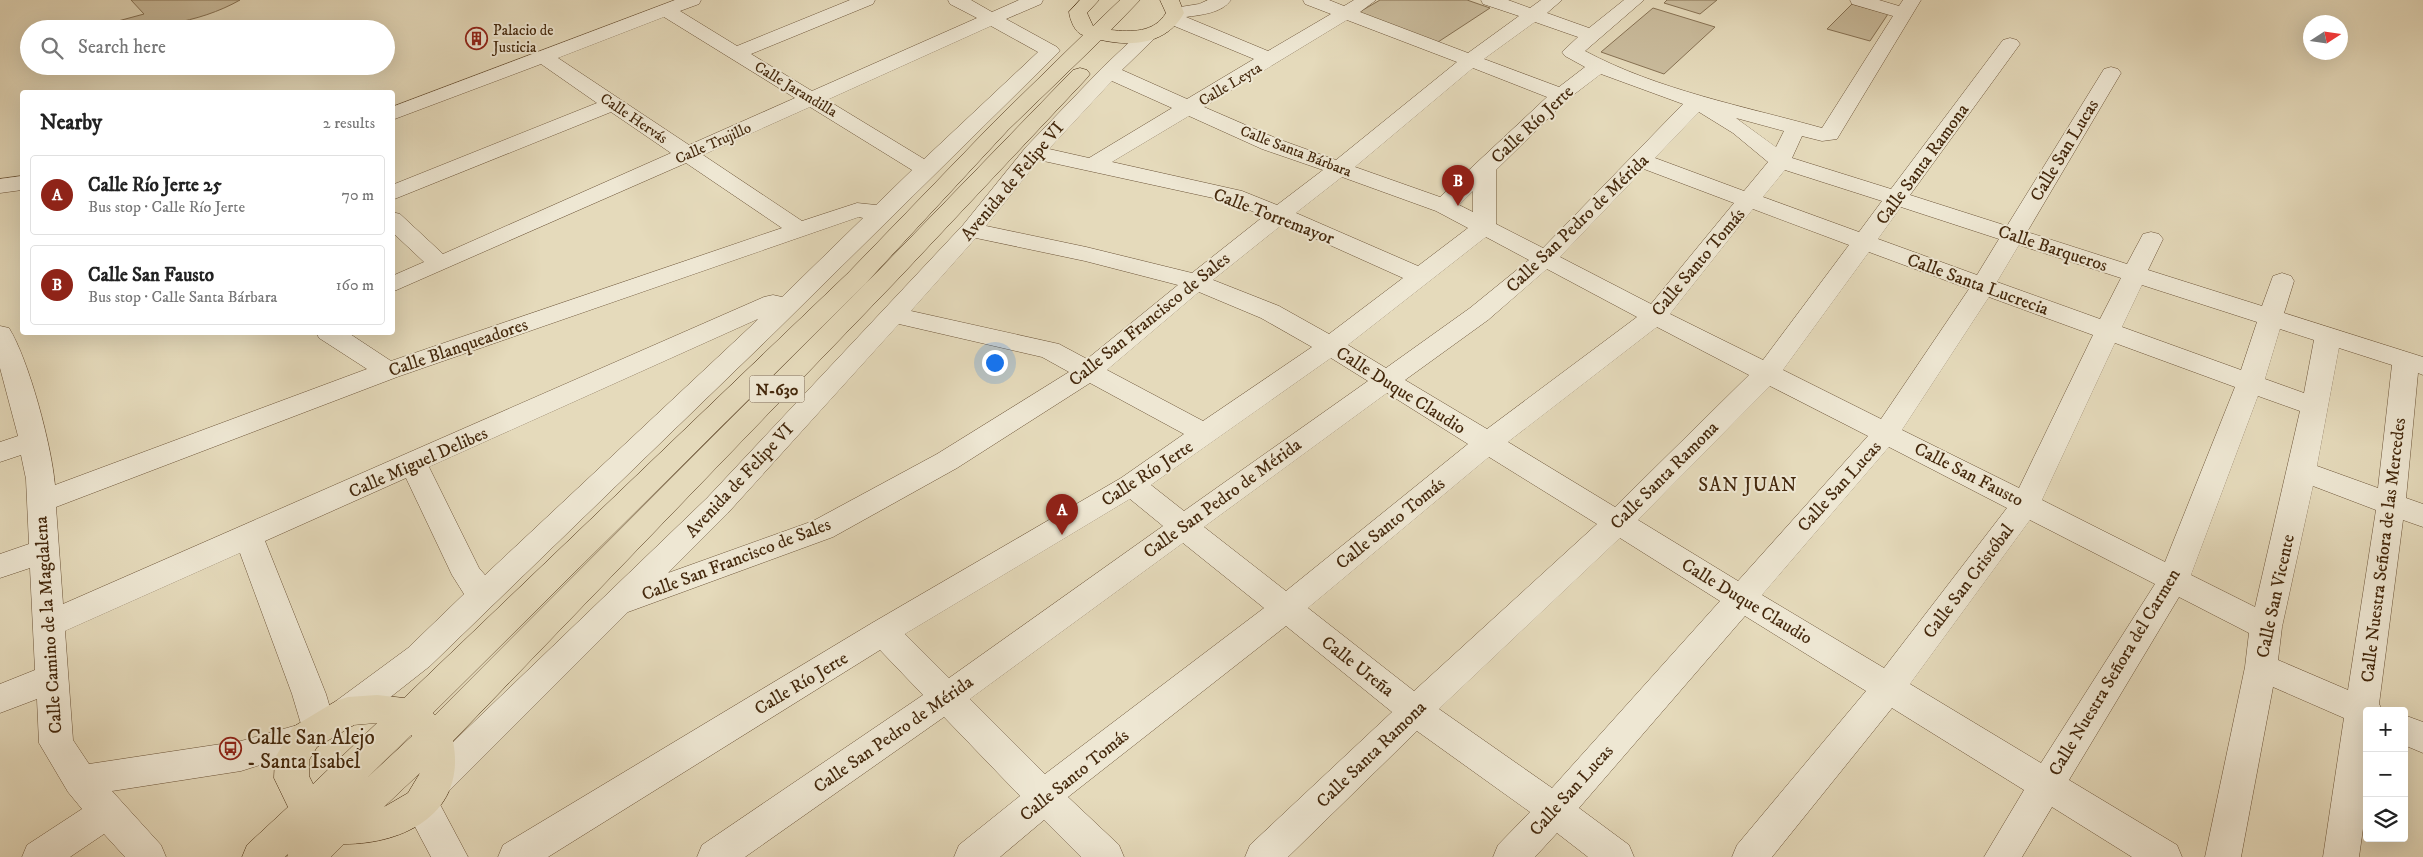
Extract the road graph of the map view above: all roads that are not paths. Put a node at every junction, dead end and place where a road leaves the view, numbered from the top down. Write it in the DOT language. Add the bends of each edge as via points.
graph roads {
  1 [pos="692,0"];
  2 [pos="866,0"];
  3 [pos="957,0"];
  4 [pos="1034,0"];
  5 [pos="1222,0"];
  6 [pos="1312,0"];
  7 [pos="1367,0"];
  8 [pos="1490,0"];
  9 [pos="1553,0"];
  10 [pos="1635,0"];
  11 [pos="1859,0"];
  12 [pos="1083,1"];
  13 [pos="1139,3"];
  14 [pos="1908,6"];
  15 [pos="1175,7"];
  16 [pos="665,10"];
  17 [pos="1346,13"];
  18 [pos="1532,15"];
  19 [pos="993,18"];
  20 [pos="1149,34"];
  21 [pos="1591,35"];
  22 [pos="1106,36"];
  23 [pos="2010,44"];
  24 [pos="736,53"];
  25 [pos="543,57"];
  26 [pos="1271,59"];
  27 [pos="1472,61"];
  28 [pos="1598,66"];
  29 [pos="1109,72"];
  30 [pos="2110,73"];
  31 [pos="1561,95"];
  32 [pos="811,99"];
  33 [pos="1697,102"];
  34 [pos="612,104"];
  35 [pos="1190,108"];
  36 [pos="395,113"];
  37 [pos="1796,127"];
  38 [pos="1034,152"];
  39 [pos="687,154"];
  40 [pos="1642,160"];
  41 [pos="1780,161"];
  42 [pos="1092,165"];
  43 [pos="1340,168"];
  44 [pos="1486,168"];
  45 [pos="926,169"];
  46 [pos="20,183"];
  47 [pos="0,186"];
  48 [pos="395,192"];
  49 [pos="1896,198"];
  50 [pos="1750,200"];
  51 [pos="1444,206"];
  52 [pos="881,213"];
  53 [pos="1280,214"];
  54 [pos="395,222"];
  55 [pos="1484,227"];
  56 [pos="800,230"];
  57 [pos="971,230"];
  58 [pos="2013,235"];
  59 [pos="2151,240"];
  60 [pos="1865,242"];
  61 [pos="1546,258"];
  62 [pos="440,264"];
  63 [pos="2136,274"];
  64 [pos="1421,277"];
  65 [pos="2282,281"];
  66 [pos="1196,282"];
  67 [pos="395,284"];
  68 [pos="1983,286"];
  69 [pos="788,305"];
  70 [pos="894,314"];
  71 [pos="1654,316"];
  72 [pos="2270,318"];
  73 [pos="2109,332"];
  74 [pos="333,335"];
  75 [pos="2328,336"];
  76 [pos="2,345"];
  77 [pos="1330,346"];
  78 [pos="2414,364"];
  79 [pos="388,371"];
  80 [pos="1088,372"];
  81 [pos="1767,373"];
  82 [pos="1385,381"];
  83 [pos="2250,383"];
  84 [pos="2315,407"];
  85 [pos="1887,432"];
  86 [pos="1205,434"];
  87 [pos="33,441"];
  88 [pos="1488,443"];
  89 [pos="0,452"];
  90 [pos="413,464"];
  91 [pos="2302,471"];
  92 [pos="1131,486"];
  93 [pos="40,502"];
  94 [pos="2026,504"];
  95 [pos="2391,504"];
  96 [pos="2423,516"];
  97 [pos="1617,523"];
  98 [pos="1183,526"];
  99 [pos="249,537"];
  100 [pos="44,550"];
  101 [pos="0,566"];
  102 [pos="2174,579"];
  103 [pos="483,596"];
  104 [pos="1741,597"];
  105 [pos="619,603"];
  106 [pos="1286,608"];
  107 [pos="48,625"];
  108 [pos="2266,626"];
  109 [pos="883,632"];
  110 [pos="2261,667"];
  111 [pos="52,678"];
  112 [pos="1888,688"];
  113 [pos="947,697"];
  114 [pos="0,699"];
  115 [pos="2366,707"];
  116 [pos="1415,710"];
  117 [pos="348,711"];
  118 [pos="2363,711"];
  119 [pos="411,713"];
  120 [pos="2363,724"];
  121 [pos="2408,731"];
  122 [pos="435,737"];
  123 [pos="2423,738"];
  124 [pos="305,744"];
  125 [pos="80,781"];
  126 [pos="2047,785"];
  127 [pos="429,792"];
  128 [pos="1043,796"];
  129 [pos="1554,809"];
  130 [pos="107,812"];
  131 [pos="322,819"];
  132 [pos="40,857"];
  133 [pos="148,857"];
  134 [pos="260,857"];
  135 [pos="304,857"];
  136 [pos="450,857"];
  137 [pos="516,857"];
  138 [pos="715,857"];
  139 [pos="972,857"];
  140 [pos="1106,857"];
  141 [pos="1263,857"];
  142 [pos="1511,857"];
  143 [pos="1616,857"];
  144 [pos="1750,857"];
  145 [pos="2002,857"];
  146 [pos="2164,857"];
  147 [pos="2223,857"];
  148 [pos="2341,857"];
  1 -- 16 [label="street"];
  2 -- 24 [label="street"];
  3 -- 19 [label="street"];
  4 -- 19 [label="street, Calle Trujillo"];
  5 -- 15 [label="street" via="1204,9"];
  6 -- 17 [label="street"];
  7 -- 17 [label="street, Calle Leyta"];
  8 -- 18 [label="street"];
  9 -- 18 [label="street, Calle San Francisco de Sales"];
  10 -- 21 [label="street"];
  11 -- 14 [label="street"];
  12 -- 22 [label="highway" via="1078,12 1086,30"];
  13 -- 22 [label="highway, N-630"];
  14 -- 37 [label="street" via="1829,134"];
  15 -- 20 [label="highway" via="1167,26"];
  15 -- 26 [label="street"];
  16 -- 24 [label="street, Calle Jarandilla"];
  16 -- 25 [label="street"];
  17 -- 26 [label="street, Calle Leyta"];
  17 -- 27 [label="street"];
  18 -- 21 [label="street"];
  18 -- 27 [label="street, Calle San Francisco de Sales"];
  19 -- 32 [label="street, Calle Trujillo"];
  19 -- 45 [label="street" via="1050,51"];
  20 -- 22 [label="highway"];
  20 -- 29 [label="street, Avenida de Felipe VI"];
  21 -- 28 [label="street" via="1572,52"];
  22 -- 119 [label="highway, N-630" via="1000,126 857,278"];
  22 -- 122 [label="highway, Avenida de Felipe VI / N-630" via="890,273"];
  23 -- 49 [label="street, Calle Santa Ramona"];
  24 -- 32 [label="street, Calle Jarandilla"];
  25 -- 34 [label="street, Calle Hervás"];
  25 -- 36 [label="street"];
  26 -- 35 [label="street, Calle Leyta"];
  27 -- 31 [label="street"];
  27 -- 43 [label="street, Calle San Francisco de Sales"];
  28 -- 31 [label="street, Calle Río Jerte"];
  28 -- 33 [label="street"];
  29 -- 35 [label="street, Calle Santa Bárbara"];
  29 -- 38 [label="street, Avenida de Felipe VI"];
  30 -- 58 [label="street, Calle San Lucas"];
  31 -- 44 [label="street, Calle Río Jerte"];
  32 -- 39 [label="street, Calle Trujillo"];
  32 -- 45 [label="street, Calle Jarandilla"];
  33 -- 37 [label="street"];
  33 -- 40 [label="street, Calle San Pedro de Mérida"];
  33 -- 41 [label="street, Calle Barqueros" via="1740,129"];
  34 -- 39 [label="street, Calle Hervás"];
  34 -- 48 [label="street"];
  35 -- 42 [label="street, Calle Leyta"];
  35 -- 43 [label="street, Calle Santa Bárbara" via="1270,144"];
  37 -- 41 [label="street, Calle Santo Tomás"];
  38 -- 42 [label="street, Calle Torremayor"];
  38 -- 57 [label="street, Avenida de Felipe VI"];
  39 -- 56 [label="street, Calle Hervás"];
  39 -- 62 [label="street, Calle Trujillo"];
  40 -- 50 [label="street, Calle Santa Lucrecia"];
  40 -- 61 [label="street, Calle San Pedro de Mérida"];
  41 -- 49 [label="street, Calle Barqueros"];
  41 -- 50 [label="street, Calle Santo Tomás"];
  42 -- 53 [label="street, Calle Torremayor" via="1234,196"];
  43 -- 51 [label="street, Calle Santa Bárbara"];
  43 -- 53 [label="street, Calle San Francisco de Sales"];
  44 -- 51 [label="street"];
  44 -- 55 [label="street, Calle Río Jerte"];
  45 -- 52 [label="street"];
  46 -- 47 [label="street"];
  49 -- 58 [label="street, Calle Barqueros"];
  49 -- 60 [label="street, Calle Santa Ramona"];
  50 -- 60 [label="street, Calle Santa Lucrecia"];
  50 -- 71 [label="street, Calle Santo Tomás"];
  51 -- 55 [label="street, Calle Santa Bárbara"];
  52 -- 56 [label="street, Calle Blanqueadores" via="857,210"];
  52 -- 69 [label="street"];
  53 -- 64 [label="street, Calle Torremayor"];
  53 -- 66 [label="street, Calle San Francisco de Sales"];
  54 -- 62 [label="street"];
  55 -- 61 [label="street, Calle San Fausto"];
  55 -- 64 [label="street, Calle Río Jerte"];
  56 -- 79 [label="street, Calle Blanqueadores"];
  57 -- 66 [label="street, Calle Duque Claudio" via="1086,254"];
  57 -- 70 [label="street, Avenida de Felipe VI"];
  58 -- 63 [label="street, Calle Barqueros"];
  58 -- 68 [label="street, Calle San Lucas"];
  59 -- 63 [label="street, Calle San Cristóbal"];
  60 -- 68 [label="street, Calle Santa Lucrecia"];
  60 -- 81 [label="street, Calle Santa Ramona"];
  61 -- 71 [label="street, Calle San Fausto"];
  61 -- 82 [label="street, Calle San Pedro de Mérida" via="1479,314"];
  62 -- 67 [label="street, Calle Trujillo"];
  63 -- 72 [label="street, Calle Barqueros"];
  63 -- 73 [label="street, Calle San Cristóbal"];
  64 -- 77 [label="street, Calle Río Jerte"];
  65 -- 72 [label="street, Calle Nuestra Señora del Carmen"];
  66 -- 77 [label="street, Calle Duque Claudio" via="1270,312"];
  66 -- 80 [label="street, Calle San Francisco de Sales"];
  68 -- 73 [label="street, Calle Santa Lucrecia"];
  68 -- 85 [label="street, Calle San Lucas"];
  69 -- 90 [label="street, Calle Miguel Delibes" via="773,303"];
  69 -- 103 [label="street"];
  70 -- 80 [label="street" via="1050,350"];
  70 -- 105 [label="street, Avenida de Felipe VI" via="717,506"];
  71 -- 81 [label="street, Calle San Fausto"];
  71 -- 88 [label="street, Calle Santo Tomás"];
  72 -- 75 [label="street, Calle Barqueros"];
  72 -- 83 [label="street, Calle Nuestra Señora del Carmen"];
  73 -- 83 [label="street, Calle Santa Lucrecia"];
  73 -- 94 [label="street, Calle San Cristóbal"];
  74 -- 79 [label="street"];
  75 -- 78 [label="street, Calle Barqueros"];
  75 -- 84 [label="street, Calle San Vicente"];
  76 -- 87 [label="street, Calle Camino de la Magdalena"];
  77 -- 82 [label="street, Calle Duque Claudio"];
  77 -- 86 [label="street, Calle Río Jerte"];
  78 -- 95 [label="street, Calle Nuestra Señora de las Mercedes"];
  79 -- 93 [label="street, Calle Blanqueadores"];
  80 -- 86 [label="street"];
  80 -- 105 [label="street, Calle San Francisco de Sales" via="947,461 823,529"];
  81 -- 85 [label="street, Calle San Fausto"];
  81 -- 97 [label="street, Calle Santa Ramona"];
  82 -- 88 [label="street, Calle Duque Claudio"];
  82 -- 98 [label="street, Calle San Pedro de Mérida"];
  83 -- 84 [label="street, Calle Santa Lucrecia"];
  83 -- 102 [label="street, Calle Nuestra Señora del Carmen"];
  84 -- 91 [label="street, Calle San Vicente"];
  85 -- 94 [label="street, Calle San Fausto"];
  85 -- 104 [label="street, Calle San Lucas"];
  86 -- 92 [label="street, Calle Río Jerte"];
  87 -- 89 [label="street"];
  87 -- 93 [label="street, Calle Camino de la Magdalena" via="40,479"];
  88 -- 97 [label="street, Calle Duque Claudio"];
  88 -- 106 [label="street, Calle Santo Tomás"];
  90 -- 99 [label="street, Calle Miguel Delibes"];
  90 -- 103 [label="street" via="467,575"];
  91 -- 95 [label="street"];
  91 -- 108 [label="street, Calle San Vicente"];
  92 -- 98 [label="street, Calle Ureña"];
  92 -- 109 [label="street, Calle Río Jerte"];
  93 -- 100 [label="street, Calle Camino de la Magdalena"];
  94 -- 102 [label="street, Calle San Fausto"];
  94 -- 112 [label="street, Calle San Cristóbal"];
  95 -- 96 [label="street"];
  95 -- 115 [label="street, Calle Nuestra Señora de las Mercedes"];
  97 -- 104 [label="street, Calle Duque Claudio"];
  97 -- 116 [label="street, Calle Santa Ramona"];
  98 -- 106 [label="street, Calle Ureña"];
  98 -- 113 [label="street, Calle San Pedro de Mérida"];
  99 -- 107 [label="street, Calle Miguel Delibes"];
  99 -- 124 [label="street" via="309,694"];
  100 -- 101 [label="street"];
  100 -- 107 [label="street, Calle Camino de la Magdalena"];
  102 -- 108 [label="street, Calle San Fausto"];
  102 -- 126 [label="street, Calle Nuestra Señora del Carmen"];
  103 -- 117 [label="street" via="419,657"];
  104 -- 112 [label="street, Calle Duque Claudio"];
  104 -- 129 [label="street, Calle San Lucas"];
  105 -- 127 [label="street, Avenida de Felipe VI"];
  106 -- 116 [label="street, Calle Ureña"];
  106 -- 128 [label="street, Calle Santo Tomás"];
  107 -- 111 [label="street, Calle Camino de la Magdalena"];
  108 -- 110 [label="street, Calle San Vicente"];
  109 -- 113 [label="street"];
  109 -- 137 [label="street, Calle Río Jerte"];
  110 -- 118 [label="street"];
  110 -- 147 [label="street, Calle San Vicente"];
  111 -- 114 [label="street"];
  111 -- 125 [label="street, Calle Camino de la Magdalena" via="56,743"];
  112 -- 126 [label="street, Calle Duque Claudio"];
  112 -- 144 [label="street, Calle San Cristóbal"];
  113 -- 128 [label="street"];
  113 -- 138 [label="street, Calle San Pedro de Mérida"];
  116 -- 129 [label="street, Calle Ureña"];
  116 -- 141 [label="street, Calle Santa Ramona"];
  117 -- 119 [label="highway" via="377,709"];
  117 -- 124 [label="highway"];
  119 -- 122 [label="highway"];
  119 -- 131 [label="highway, N-630"];
  120 -- 148 [label="street, Calle Nuestra Señora de las Mercedes"];
  121 -- 123 [label="street"];
  122 -- 127 [label="highway" via="439,758"];
  122 -- 131 [label="highway, N-630"];
  124 -- 125 [label="street"];
  124 -- 131 [label="highway" via="291,778"];
  125 -- 130 [label="street, Calle Camino de la Magdalena"];
  126 -- 145 [label="street, Calle Nuestra Señora del Carmen"];
  126 -- 146 [label="street, Calle Duque Claudio"];
  127 -- 131 [label="highway" via="396,820 362,828"];
  127 -- 136 [label="street"];
  128 -- 139 [label="street, Calle Santo Tomás" via="1028,813"];
  128 -- 140 [label="street"];
  129 -- 142 [label="street, Calle San Lucas"];
  129 -- 143 [label="street, Calle Ureña"];
  130 -- 132 [label="street"];
  130 -- 133 [label="street, Calle Camino de la Magdalena"];
  131 -- 134 [label="highway, N-630"];
  131 -- 135 [label="highway, N-630"];
}
